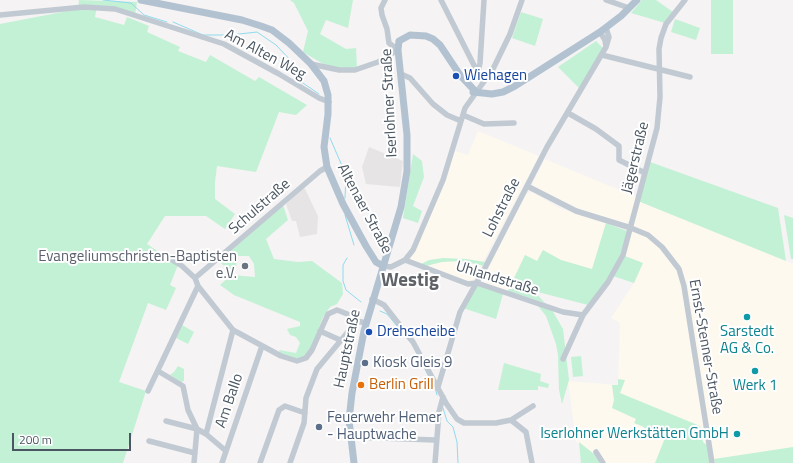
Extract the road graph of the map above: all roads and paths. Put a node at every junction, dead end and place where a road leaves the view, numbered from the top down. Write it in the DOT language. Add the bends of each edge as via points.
graph roads {
  1 [pos="141,0"];
  2 [pos="385,0"];
  3 [pos="441,0"];
  4 [pos="484,0"];
  5 [pos="522,0"];
  6 [pos="606,0"];
  7 [pos="637,0"];
  8 [pos="685,0"];
  9 [pos="630,8"];
  10 [pos="0,15"];
  11 [pos="606,28"];
  12 [pos="600,32"];
  13 [pos="606,47"];
  14 [pos="398,50"];
  15 [pos="602,55"];
  16 [pos="311,64"];
  17 [pos="660,69"];
  18 [pos="478,72"];
  19 [pos="401,74"];
  20 [pos="690,77"];
  21 [pos="483,83"];
  22 [pos="476,92"];
  23 [pos="329,102"];
  24 [pos="568,113"];
  25 [pos="462,118"];
  26 [pos="514,124"];
  27 [pos="327,167"];
  28 [pos="645,172"];
  29 [pos="526,186"];
  30 [pos="631,228"];
  31 [pos="169,258"];
  32 [pos="405,260"];
  33 [pos="383,266"];
  34 [pos="195,278"];
  35 [pos="477,283"];
  36 [pos="198,286"];
  37 [pos="372,299"];
  38 [pos="583,315"];
  39 [pos="356,321"];
  40 [pos="366,323"];
  41 [pos="233,330"];
  42 [pos="320,331"];
  43 [pos="340,340"];
  44 [pos="262,346"];
  45 [pos="563,359"];
  46 [pos="158,371"];
  47 [pos="438,387"];
  48 [pos="148,391"];
  49 [pos="443,397"];
  50 [pos="533,406"];
  51 [pos="305,413"];
  52 [pos="511,420"];
  53 [pos="166,421"];
  54 [pos="197,429"];
  55 [pos="206,434"];
  56 [pos="351,437"];
  57 [pos="435,440"];
  58 [pos="149,441"];
  59 [pos="226,451"];
  60 [pos="596,452"];
  61 [pos="195,453"];
  62 [pos="194,463"];
  63 [pos="222,463"];
  64 [pos="260,463"];
  65 [pos="290,463"];
  66 [pos="354,463"];
  67 [pos="435,463"];
  68 [pos="532,463"];
  69 [pos="603,463"];
  70 [pos="712,463"];
  1 -- 16 [label="main road, Altenaer Straße" via="262,26 272,30"];
  2 -- 14 [label="street" via="381,8 389,44"];
  3 -- 18 [label="street"];
  4 -- 18 [label="street"];
  5 -- 21 [label="street" via="494,70"];
  6 -- 9 [label="street"];
  7 -- 9 [label="main road"];
  8 -- 17 [label="street, Jägerstraße" via="666,24 659,49"];
  9 -- 11 [label="main road"];
  10 -- 23 [label="street, Am Alten Weg" via="84,7 115,9 224,44"];
  11 -- 12 [label="main road"];
  11 -- 13 [label="street, Lohstraße" via="609,37"];
  12 -- 13 [label="street"];
  12 -- 22 [label="main road" via="515,86 496,93"];
  13 -- 15 [label="street, Lohstraße"];
  14 -- 16 [label="street" via="373,64 354,70 338,70"];
  14 -- 19 [label="main road, Iserlohner Straße"];
  14 -- 22 [label="main road, Iserlohner Straße" via="399,41 405,36 426,36 440,45 460,75"];
  15 -- 17 [label="street"];
  15 -- 24 [label="street, Lohstraße"];
  16 -- 23 [label="main road, Altenaer Straße" via="324,81"];
  17 -- 20 [label="street"];
  17 -- 28 [label="street, Jägerstraße" via="657,128"];
  18 -- 21 [label="street"];
  19 -- 25 [label="street" via="410,78 433,104 447,115"];
  19 -- 33 [label="main road, Iserlohner Straße" via="407,135 407,171 401,207"];
  21 -- 22 [label="street"];
  22 -- 25 [label="street" via="465,108"];
  23 -- 27 [label="main road, Altenaer Straße" via="324,147"];
  24 -- 28 [label="street" via="619,146 619,160"];
  24 -- 29 [label="street, Lohstraße"];
  25 -- 26 [label="street" via="484,124"];
  25 -- 32 [label="street" via="443,180 413,250"];
  27 -- 33 [label="main road, Altenaer Straße" via="343,204 366,246 376,262"];
  27 -- 34 [label="street, Schulstraße"];
  28 -- 30 [label="street, Jägerstraße"];
  29 -- 30 [label="street, Ernst-Stenner-Straße" via="576,211"];
  29 -- 35 [label="street, Lohstraße"];
  30 -- 38 [label="street, Jägerstraße" via="623,255 608,282"];
  30 -- 70 [label="street, Ernst-Stenner-Straße" via="648,236 662,247 680,274"];
  31 -- 34 [label="street"];
  32 -- 33 [label="street" via="391,267"];
  32 -- 35 [label="street, Uhlandstraße" via="468,284"];
  33 -- 37 [label="main road, Hauptstraße"];
  34 -- 36 [label="street"];
  35 -- 38 [label="street, Uhlandstraße" via="563,312"];
  35 -- 47 [label="street, Lohstraße" via="471,289 460,312"];
  36 -- 41 [label="street"];
  36 -- 46 [label="street"];
  37 -- 40 [label="main road, Hauptstraße"];
  37 -- 47 [label="street" via="380,302 388,310 413,342"];
  38 -- 45 [label="street, Jägerstraße"];
  39 -- 40 [label="street"];
  39 -- 42 [label="street" via="355,317 337,310 328,314"];
  39 -- 43 [label="street"];
  40 -- 56 [label="main road, Hauptstraße" via="350,406"];
  41 -- 44 [label="street"];
  41 -- 55 [label="street"];
  42 -- 43 [label="street"];
  42 -- 44 [label="street" via="306,358 297,361"];
  43 -- 51 [label="street" via="317,370 306,398"];
  44 -- 59 [label="street, Am Ballo"];
  46 -- 48 [label="street"];
  46 -- 54 [label="street" via="183,386 188,410"];
  47 -- 49 [label="street"];
  49 -- 52 [label="street" via="454,416 464,423 488,424"];
  49 -- 57 [label="street" via="438,412"];
  50 -- 52 [label="street"];
  51 -- 64 [label="street" via="285,406 279,410"];
  51 -- 65 [label="street"];
  52 -- 68 [label="street" via="526,432"];
  53 -- 54 [label="street"];
  54 -- 55 [label="street"];
  54 -- 61 [label="street"];
  55 -- 59 [label="street"];
  56 -- 57 [label="street"];
  56 -- 66 [label="main road, Hauptstraße"];
  57 -- 67 [label="street"];
  58 -- 61 [label="street"];
  59 -- 63 [label="street, Am Ballo"];
  60 -- 69 [label="street"];
  61 -- 62 [label="street"];
}
